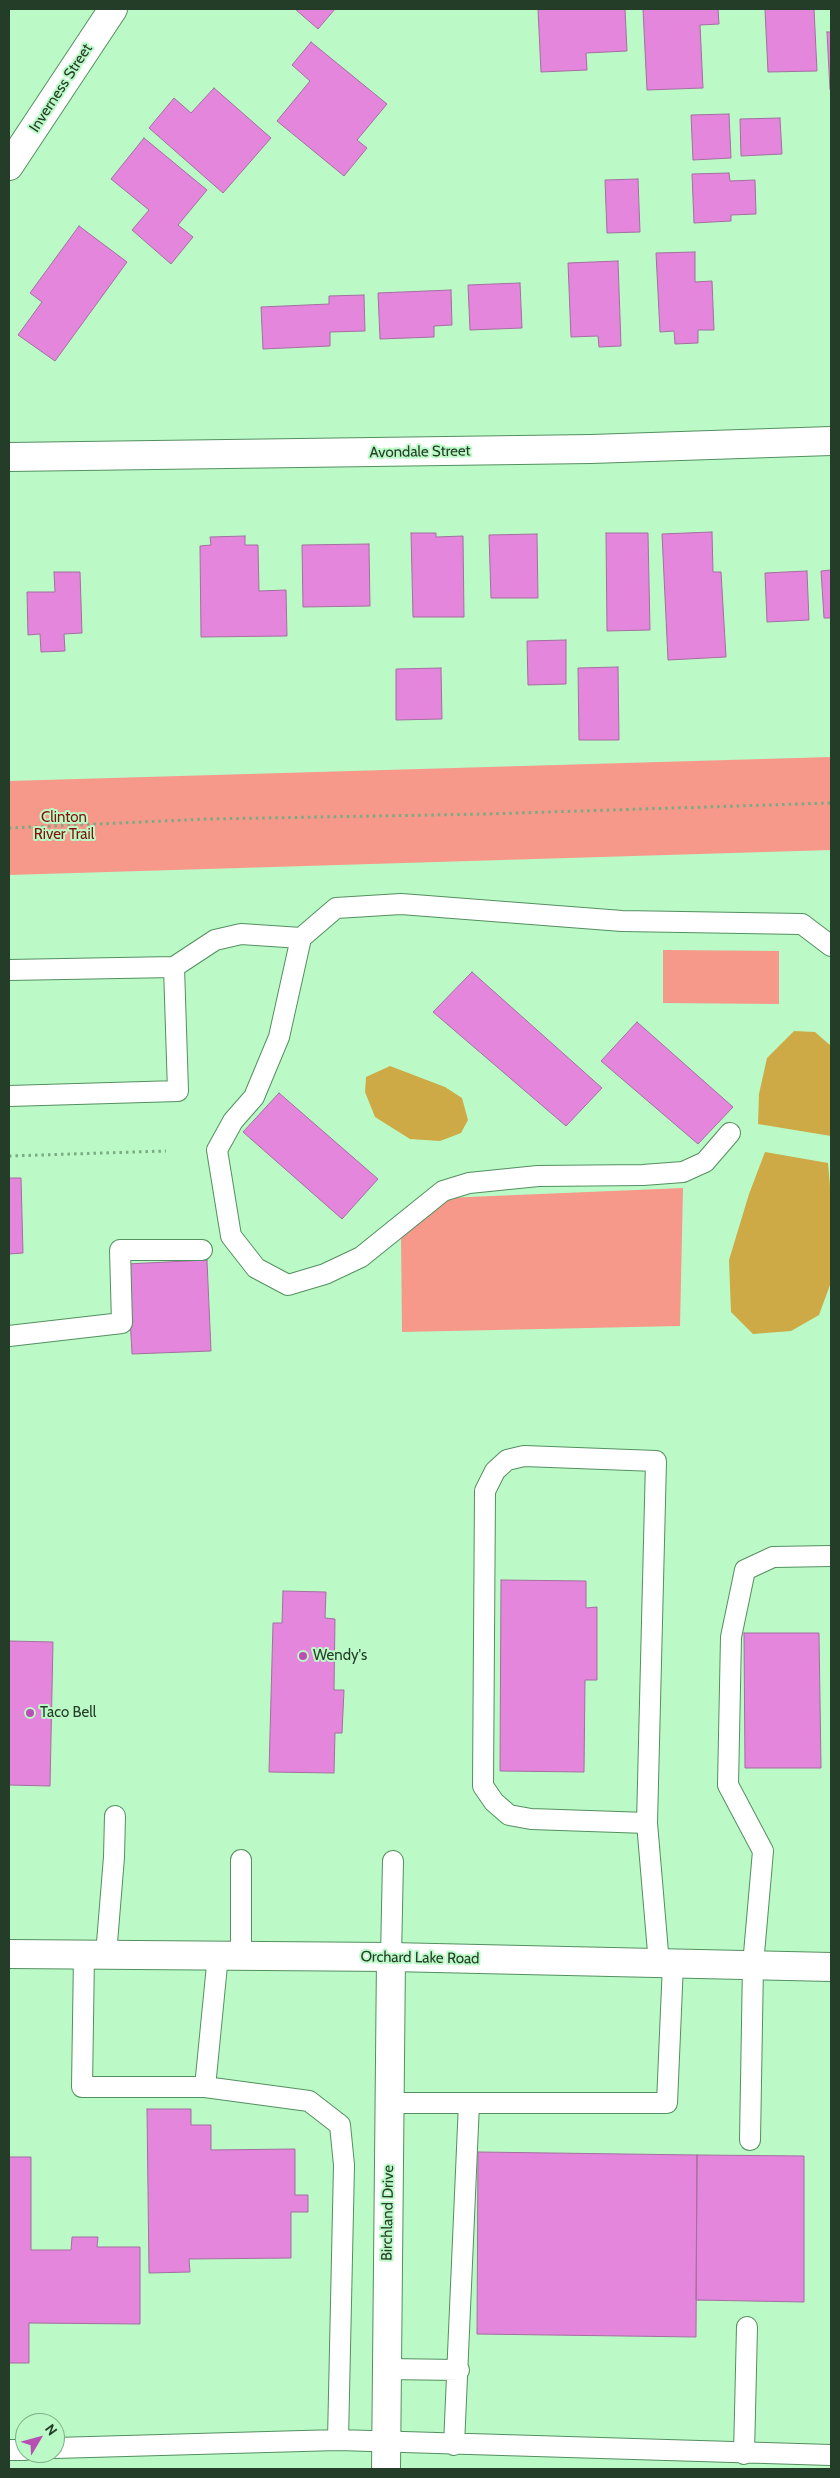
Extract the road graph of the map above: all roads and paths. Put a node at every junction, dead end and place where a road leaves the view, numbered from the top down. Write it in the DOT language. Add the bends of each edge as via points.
graph roads {
  1 [pos="113,9"];
  2 [pos="9,166"];
  3 [pos="831,441"];
  4 [pos="9,456"];
  5 [pos="831,803"];
  6 [pos="9,828"];
  7 [pos="301,938"];
  8 [pos="831,946"];
  9 [pos="174,967"];
  10 [pos="9,970"];
  11 [pos="9,1096"];
  12 [pos="730,1133"];
  13 [pos="166,1151"];
  14 [pos="9,1156"];
  15 [pos="202,1250"];
  16 [pos="9,1336"];
  17 [pos="831,1556"];
  18 [pos="115,1816"];
  19 [pos="647,1823"];
  20 [pos="241,1860"];
  21 [pos="393,1861"];
  22 [pos="9,1954"];
  23 [pos="95,1955"];
  24 [pos="230,1955"];
  25 [pos="391,1957"];
  26 [pos="666,1964"];
  27 [pos="753,1965"];
  28 [pos="831,1967"];
  29 [pos="205,2087"];
  30 [pos="389,2103"];
  31 [pos="469,2103"];
  32 [pos="750,2140"];
  33 [pos="747,2327"];
  34 [pos="386,2370"];
  35 [pos="459,2370"];
  36 [pos="338,2440"];
  37 [pos="386,2442"];
  38 [pos="454,2445"];
  39 [pos="65,2448"];
  40 [pos="744,2454"];
  41 [pos="831,2455"];
  42 [pos="386,2469"];
  1 -- 2 [label="street, Inverness Street"];
  3 -- 4 [label="street, Avondale Street" via="582,449"];
  5 -- 6 [label="path" via="208,819"];
  7 -- 8 [label="lane" via="336,908 401,904 622,921 802,924"];
  7 -- 9 [label="lane" via="241,934 215,940"];
  7 -- 12 [label="lane" via="279,1037 254,1097 233,1121 218,1150 231,1236 256,1268 288,1285 326,1274 361,1256 443,1191 469,1184 538,1176 683,1172 705,1162"];
  9 -- 10 [label="lane"];
  9 -- 11 [label="lane" via="178,1091"];
  13 -- 14 [label="path"];
  15 -- 16 [label="lane" via="120,1250 122,1323"];
  17 -- 27 [label="lane" via="774,1557 745,1570 731,1637 728,1785 763,1851"];
  18 -- 23 [label="lane" via="114,1858"];
  19 -- 19 [label="lane" via="531,1819 509,1815 483,1786 485,1490 495,1471 507,1460 524,1456 656,1461"];
  19 -- 26 [label="lane"];
  20 -- 24 [label="lane"];
  21 -- 25 [label="lane"];
  22 -- 23 [label="street, Orchard Lake Road"];
  23 -- 24 [label="street, Orchard Lake Road"];
  23 -- 29 [label="lane" via="82,2087"];
  24 -- 25 [label="street, Orchard Lake Road"];
  24 -- 29 [label="lane"];
  25 -- 26 [label="street, Orchard Lake Road"];
  25 -- 30 [label="street, Birchland Drive"];
  26 -- 27 [label="street, Orchard Lake Road"];
  26 -- 31 [label="lane" via="667,2103"];
  27 -- 28 [label="street, Orchard Lake Road"];
  27 -- 32 [label="lane"];
  29 -- 36 [label="lane" via="309,2101 340,2125 344,2165"];
  30 -- 31 [label="lane"];
  30 -- 34 [label="street, Birchland Drive"];
  31 -- 35 [label="lane"];
  33 -- 40 [label="lane"];
  34 -- 35 [label="lane"];
  34 -- 37 [label="street, Birchland Drive"];
  35 -- 38 [label="lane"];
  36 -- 37 [label="lane"];
  36 -- 39 [label="lane"];
  37 -- 38 [label="lane"];
  37 -- 42 [label="street, Birchland Drive"];
  38 -- 40 [label="lane"];
  40 -- 41 [label="lane"];
}
